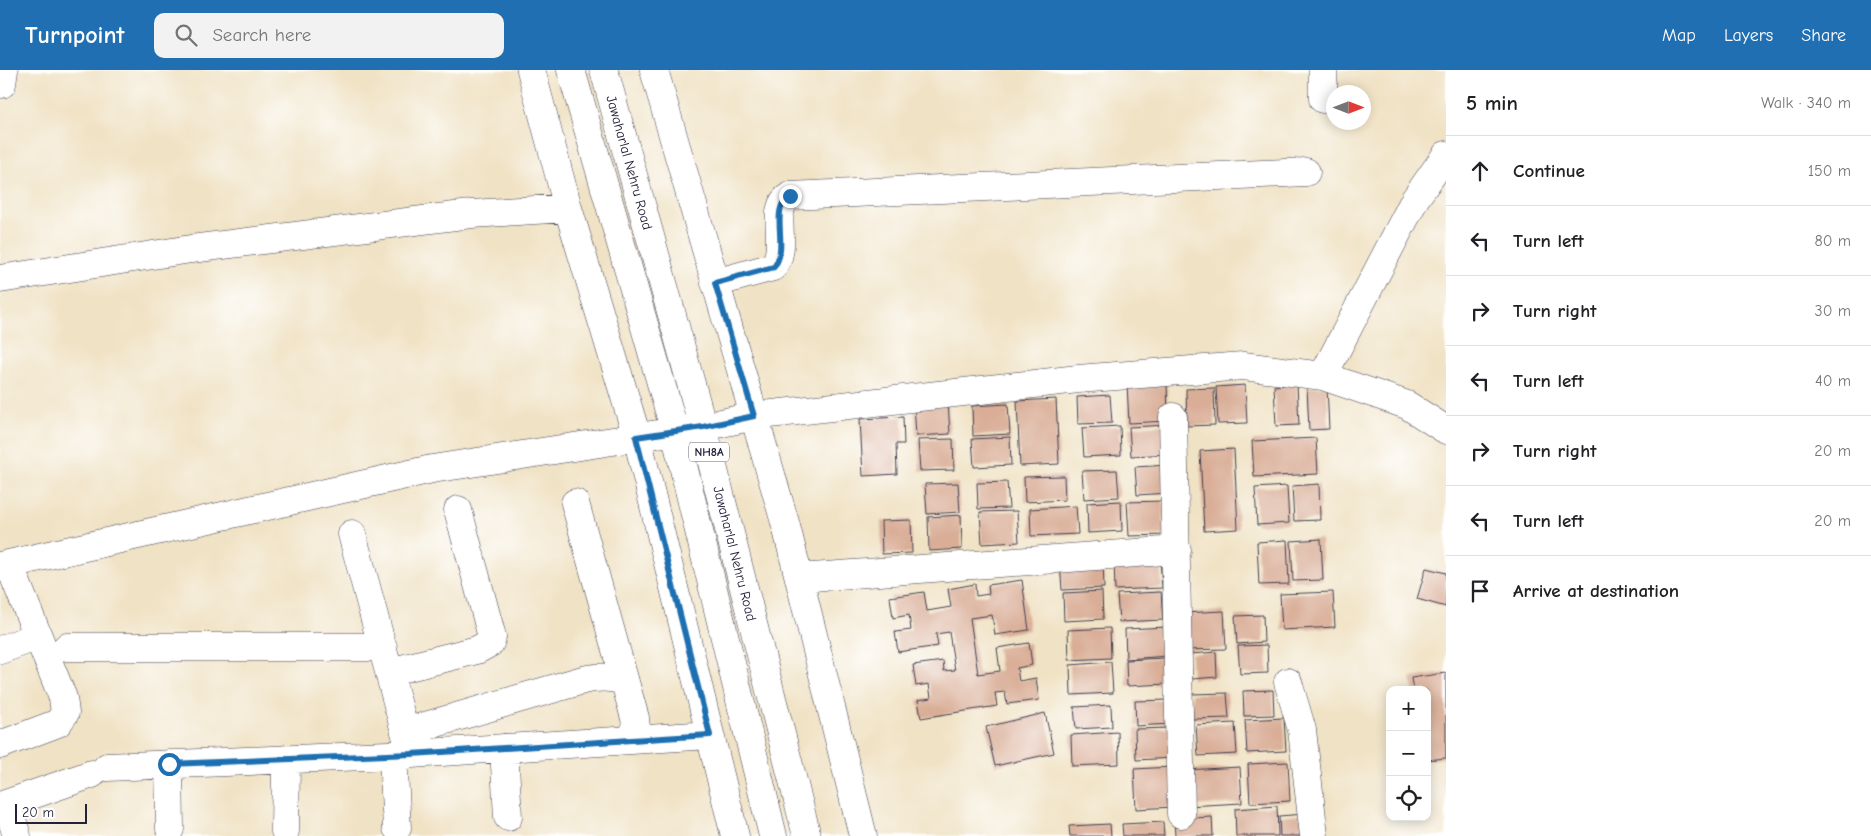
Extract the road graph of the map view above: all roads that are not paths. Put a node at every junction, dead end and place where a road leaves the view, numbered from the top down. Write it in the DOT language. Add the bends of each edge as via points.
graph roads {
  1 [pos="531,70"];
  2 [pos="571,70"];
  3 [pos="604,70"];
  4 [pos="654,70"];
  5 [pos="1323,70"];
  6 [pos="1323,99"];
  7 [pos="1446,155"];
  8 [pos="1306,172"];
  9 [pos="568,208"];
  10 [pos="0,279"];
  11 [pos="715,283"];
  12 [pos="1323,376"];
  13 [pos="754,416"];
  14 [pos="1173,417"];
  15 [pos="703,427"];
  16 [pos="1446,430"];
  17 [pos="675,432"];
  18 [pos="636,437"];
  19 [pos="575,503"];
  20 [pos="458,510"];
  21 [pos="352,534"];
  22 [pos="1177,550"];
  23 [pos="5,565"];
  24 [pos="799,578"];
  25 [pos="38,636"];
  26 [pos="67,648"];
  27 [pos="0,650"];
  28 [pos="386,660"];
  29 [pos="624,681"];
  30 [pos="1288,682"];
  31 [pos="710,735"];
  32 [pos="630,740"];
  33 [pos="0,745"];
  34 [pos="403,747"];
  35 [pos="504,748"];
  36 [pos="286,759"];
  37 [pos="169,764"];
  38 [pos="3,805"];
  39 [pos="1182,814"];
  40 [pos="508,817"];
  41 [pos="397,828"];
  42 [pos="170,829"];
  43 [pos="285,831"];
  44 [pos="18,836"];
  45 [pos="735,836"];
  46 [pos="773,836"];
  47 [pos="807,836"];
  48 [pos="863,836"];
  49 [pos="1314,836"];
  1 -- 9 [label="street"];
  2 -- 17 [label="street, Jawaharlal Nehru Road / NH8A"];
  3 -- 15 [label="street, Jawaharlal Nehru Road / NH8A"];
  4 -- 11 [label="street"];
  5 -- 6 [label="street"];
  7 -- 12 [label="street" via="1415,199"];
  8 -- 11 [label="street" via="790,196 781,206 781,252 774,267"];
  9 -- 10 [label="street" via="471,214 200,248"];
  9 -- 18 [label="street"];
  11 -- 13 [label="street"];
  12 -- 13 [label="street" via="1244,366 1078,379"];
  12 -- 16 [label="street" via="1407,405"];
  13 -- 15 [label="street"];
  13 -- 24 [label="street"];
  14 -- 22 [label="street"];
  15 -- 17 [label="street"];
  15 -- 47 [label="street, Jawaharlal Nehru Road / NH8A"];
  17 -- 18 [label="street"];
  17 -- 46 [label="street, Jawaharlal Nehru Road / NH8A"];
  18 -- 23 [label="street" via="432,469"];
  18 -- 31 [label="street"];
  19 -- 29 [label="street"];
  20 -- 28 [label="street" via="492,637 490,643 477,650"];
  21 -- 28 [label="street"];
  22 -- 24 [label="street"];
  22 -- 39 [label="street"];
  23 -- 25 [label="street"];
  24 -- 48 [label="street"];
  25 -- 27 [label="street"];
  25 -- 33 [label="street" via="63,698 65,713 58,723"];
  26 -- 28 [label="street"];
  28 -- 34 [label="street"];
  29 -- 32 [label="street" via="635,718 636,728"];
  29 -- 34 [label="street" via="612,677 582,680"];
  30 -- 49 [label="street" via="1302,730"];
  31 -- 32 [label="street"];
  31 -- 45 [label="street"];
  32 -- 35 [label="street"];
  34 -- 35 [label="street"];
  34 -- 36 [label="street"];
  34 -- 41 [label="street"];
  35 -- 40 [label="street"];
  36 -- 37 [label="street"];
  36 -- 43 [label="street"];
  37 -- 38 [label="street" via="99,770"];
  37 -- 42 [label="street"];
  38 -- 44 [label="street"];
}
